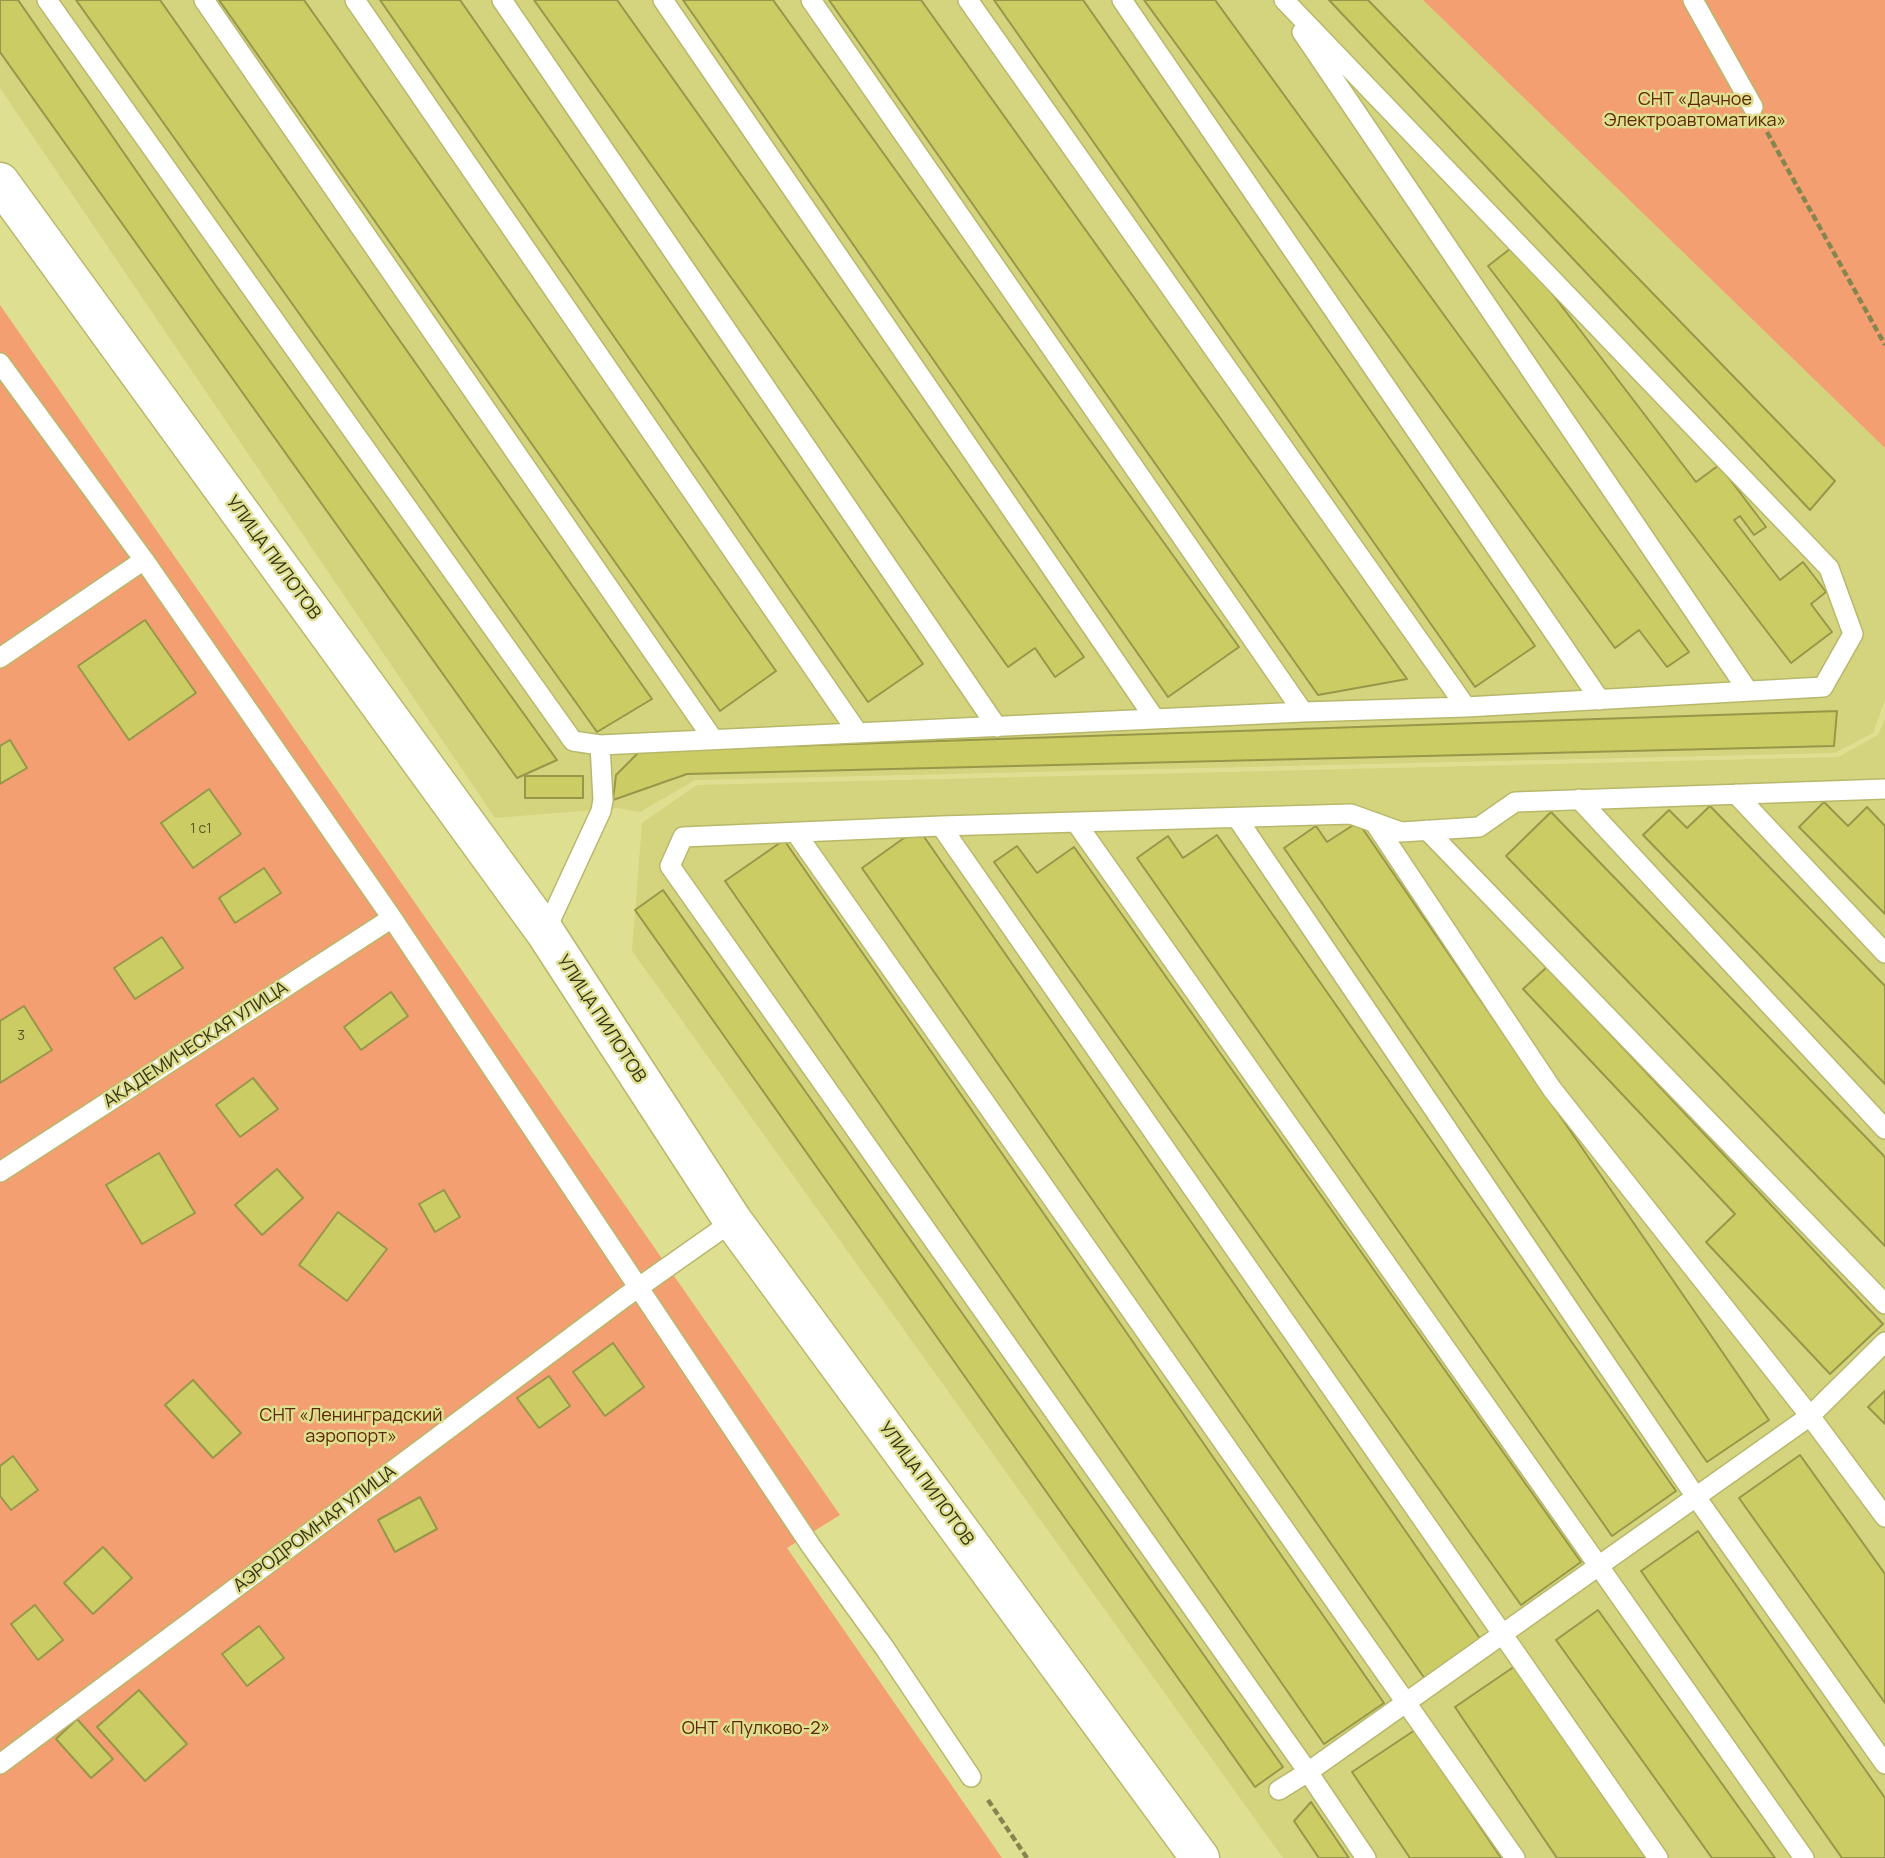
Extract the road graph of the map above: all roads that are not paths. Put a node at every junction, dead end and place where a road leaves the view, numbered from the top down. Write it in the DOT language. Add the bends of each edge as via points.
graph roads {
  1 [pos="47,0"];
  2 [pos="204,0"];
  3 [pos="355,0"];
  4 [pos="502,0"];
  5 [pos="663,0"];
  6 [pos="811,0"];
  7 [pos="968,0"];
  8 [pos="1122,0"];
  9 [pos="1282,0"];
  10 [pos="1693,0"];
  11 [pos="1753,107"];
  12 [pos="0,183"];
  13 [pos="0,363"];
  14 [pos="144,561"];
  15 [pos="0,658"];
  16 [pos="1748,691"];
  17 [pos="1600,700"];
  18 [pos="1466,707"];
  19 [pos="1303,712"];
  20 [pos="1155,719"];
  21 [pos="997,727"];
  22 [pos="858,733"];
  23 [pos="713,739"];
  24 [pos="600,745"];
  25 [pos="1885,789"];
  26 [pos="1736,794"];
  27 [pos="1579,799"];
  28 [pos="1237,818"];
  29 [pos="1374,822"];
  30 [pos="1077,824"];
  31 [pos="941,826"];
  32 [pos="1427,830"];
  33 [pos="796,833"];
  34 [pos="392,918"];
  35 [pos="545,932"];
  36 [pos="1885,953"];
  37 [pos="1885,1129"];
  38 [pos="0,1172"];
  39 [pos="733,1221"];
  40 [pos="640,1287"];
  41 [pos="1885,1304"];
  42 [pos="1885,1342"];
  43 [pos="1810,1416"];
  44 [pos="1696,1497"];
  45 [pos="1885,1517"];
  46 [pos="1598,1567"];
  47 [pos="1502,1634"];
  48 [pos="1405,1703"];
  49 [pos="0,1764"];
  50 [pos="1885,1764"];
  51 [pos="1308,1772"];
  52 [pos="971,1777"];
  53 [pos="1279,1790"];
  54 [pos="1200,1858"];
  55 [pos="1366,1858"];
  56 [pos="1516,1858"];
  57 [pos="1658,1858"];
  58 [pos="1804,1858"];
  1 -- 24 [label="lane" via="573,741"];
  2 -- 23 [label="lane"];
  3 -- 22 [label="lane"];
  4 -- 21 [label="lane"];
  5 -- 20 [label="lane"];
  6 -- 19 [label="lane"];
  7 -- 18 [label="lane"];
  8 -- 17 [label="lane"];
  9 -- 16 [label="lane"];
  9 -- 16 [label="lane" via="1829,568 1853,634 1824,687"];
  10 -- 11 [label="lane"];
  12 -- 35 [label="street, УЛИЦА ПИЛОТОВ"];
  13 -- 14 [label="lane"];
  14 -- 15 [label="lane"];
  14 -- 34 [label="lane"];
  16 -- 17 [label="lane"];
  17 -- 18 [label="lane"];
  18 -- 19 [label="lane"];
  19 -- 20 [label="lane"];
  20 -- 21 [label="lane"];
  21 -- 22 [label="lane"];
  22 -- 23 [label="lane"];
  23 -- 24 [label="lane"];
  24 -- 35 [label="lane" via="601,811"];
  25 -- 26 [label="lane"];
  26 -- 27 [label="lane"];
  26 -- 36 [label="lane"];
  27 -- 32 [label="lane" via="1515,802 1479,827"];
  27 -- 37 [label="lane"];
  28 -- 29 [label="lane" via="1351,814"];
  28 -- 30 [label="lane"];
  28 -- 44 [label="lane"];
  29 -- 32 [label="lane" via="1401,832"];
  29 -- 43 [label="lane" via="1552,1089"];
  30 -- 31 [label="lane"];
  30 -- 46 [label="lane"];
  31 -- 33 [label="lane"];
  31 -- 47 [label="lane"];
  32 -- 41 [label="lane"];
  33 -- 48 [label="lane"];
  33 -- 51 [label="lane" via="683,837 670,866"];
  34 -- 38 [label="lane, АКАДЕМИЧЕСКАЯ УЛИЦА"];
  34 -- 40 [label="lane"];
  35 -- 39 [label="street, УЛИЦА ПИЛОТОВ"];
  39 -- 40 [label="lane, АЭРОДРОМНАЯ УЛИЦА"];
  39 -- 54 [label="street, УЛИЦА ПИЛОТОВ"];
  40 -- 49 [label="lane, АЭРОДРОМНАЯ УЛИЦА"];
  40 -- 52 [label="lane"];
  42 -- 43 [label="lane"];
  43 -- 44 [label="lane"];
  43 -- 45 [label="lane"];
  44 -- 46 [label="lane"];
  44 -- 50 [label="lane"];
  46 -- 47 [label="lane"];
  46 -- 58 [label="lane"];
  47 -- 48 [label="lane"];
  47 -- 57 [label="lane"];
  48 -- 51 [label="lane"];
  48 -- 56 [label="lane"];
  51 -- 53 [label="lane"];
  51 -- 55 [label="lane"];
}
